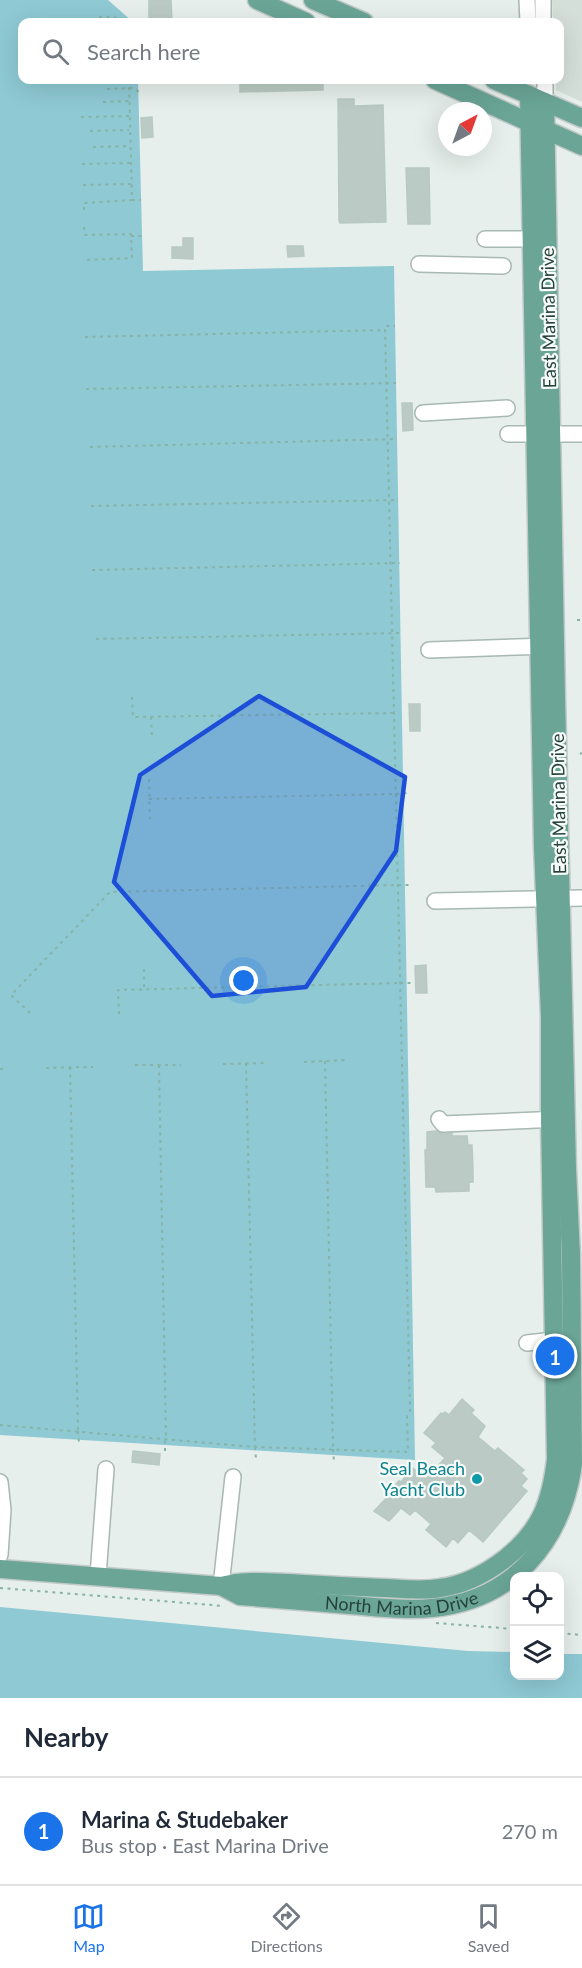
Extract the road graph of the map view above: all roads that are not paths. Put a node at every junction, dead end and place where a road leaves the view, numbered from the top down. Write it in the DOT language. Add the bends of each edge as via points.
graph roads {
  1 [pos="257,0"];
  2 [pos="313,0"];
  3 [pos="527,0"];
  4 [pos="543,0"];
  5 [pos="297,18"];
  6 [pos="355,18"];
  7 [pos="528,18"];
  8 [pos="543,18"];
  9 [pos="444,84"];
  10 [pos="507,84"];
  11 [pos="534,92"];
  12 [pos="582,118"];
  13 [pos="538,125"];
  14 [pos="582,146"];
  15 [pos="540,239"];
  16 [pos="485,240"];
  17 [pos="419,264"];
  18 [pos="503,266"];
  19 [pos="507,408"];
  20 [pos="423,413"];
  21 [pos="508,434"];
  22 [pos="544,434"];
  23 [pos="582,434"];
  24 [pos="548,646"];
  25 [pos="429,650"];
  26 [pos="554,898"];
  27 [pos="582,898"];
  28 [pos="435,901"];
  29 [pos="439,1119"];
  30 [pos="558,1119"];
  31 [pos="577,1255"];
  32 [pos="570,1340"];
  33 [pos="528,1343"];
  34 [pos="106,1469"];
  35 [pos="233,1478"];
  36 [pos="0,1482"];
  37 [pos="548,1523"];
  38 [pos="0,1556"];
  39 [pos="0,1569"];
  40 [pos="98,1576"];
  41 [pos="221,1586"];
  1 -- 5 [label="main road"];
  2 -- 6 [label="main road"];
  3 -- 7 [label="street"];
  4 -- 8 [label="street"];
  9 -- 13 [label="main road"];
  10 -- 11 [label="main road"];
  11 -- 12 [label="main road"];
  11 -- 13 [label="main road, East Marina Drive"];
  13 -- 14 [label="main road"];
  13 -- 15 [label="main road, East Marina Drive"];
  15 -- 16 [label="street"];
  15 -- 22 [label="main road, East Marina Drive"];
  17 -- 18 [label="street"];
  19 -- 20 [label="street"];
  21 -- 22 [label="street"];
  22 -- 23 [label="street"];
  22 -- 24 [label="main road, East Marina Drive"];
  24 -- 25 [label="street"];
  24 -- 26 [label="main road, East Marina Drive" via="543,847"];
  26 -- 27 [label="street"];
  26 -- 28 [label="street"];
  26 -- 30 [label="main road, East Marina Drive" via="550,1017"];
  29 -- 30 [label="street" via="443,1124"];
  30 -- 31 [label="main road, East Marina Drive"];
  30 -- 32 [label="main road, East Marina Drive"];
  31 -- 32 [label="main road, East Marina Drive"];
  32 -- 33 [label="street"];
  32 -- 37 [label="main road, East Marina Drive"];
  34 -- 40 [label="street"];
  35 -- 41 [label="street"];
  36 -- 38 [label="street"];
  37 -- 41 [label="main road, North Marina Drive" via="498,1564 462,1583 442,1588 249,1581"];
  39 -- 40 [label="main road, North Marina Drive"];
  40 -- 41 [label="main road, North Marina Drive"];
}
